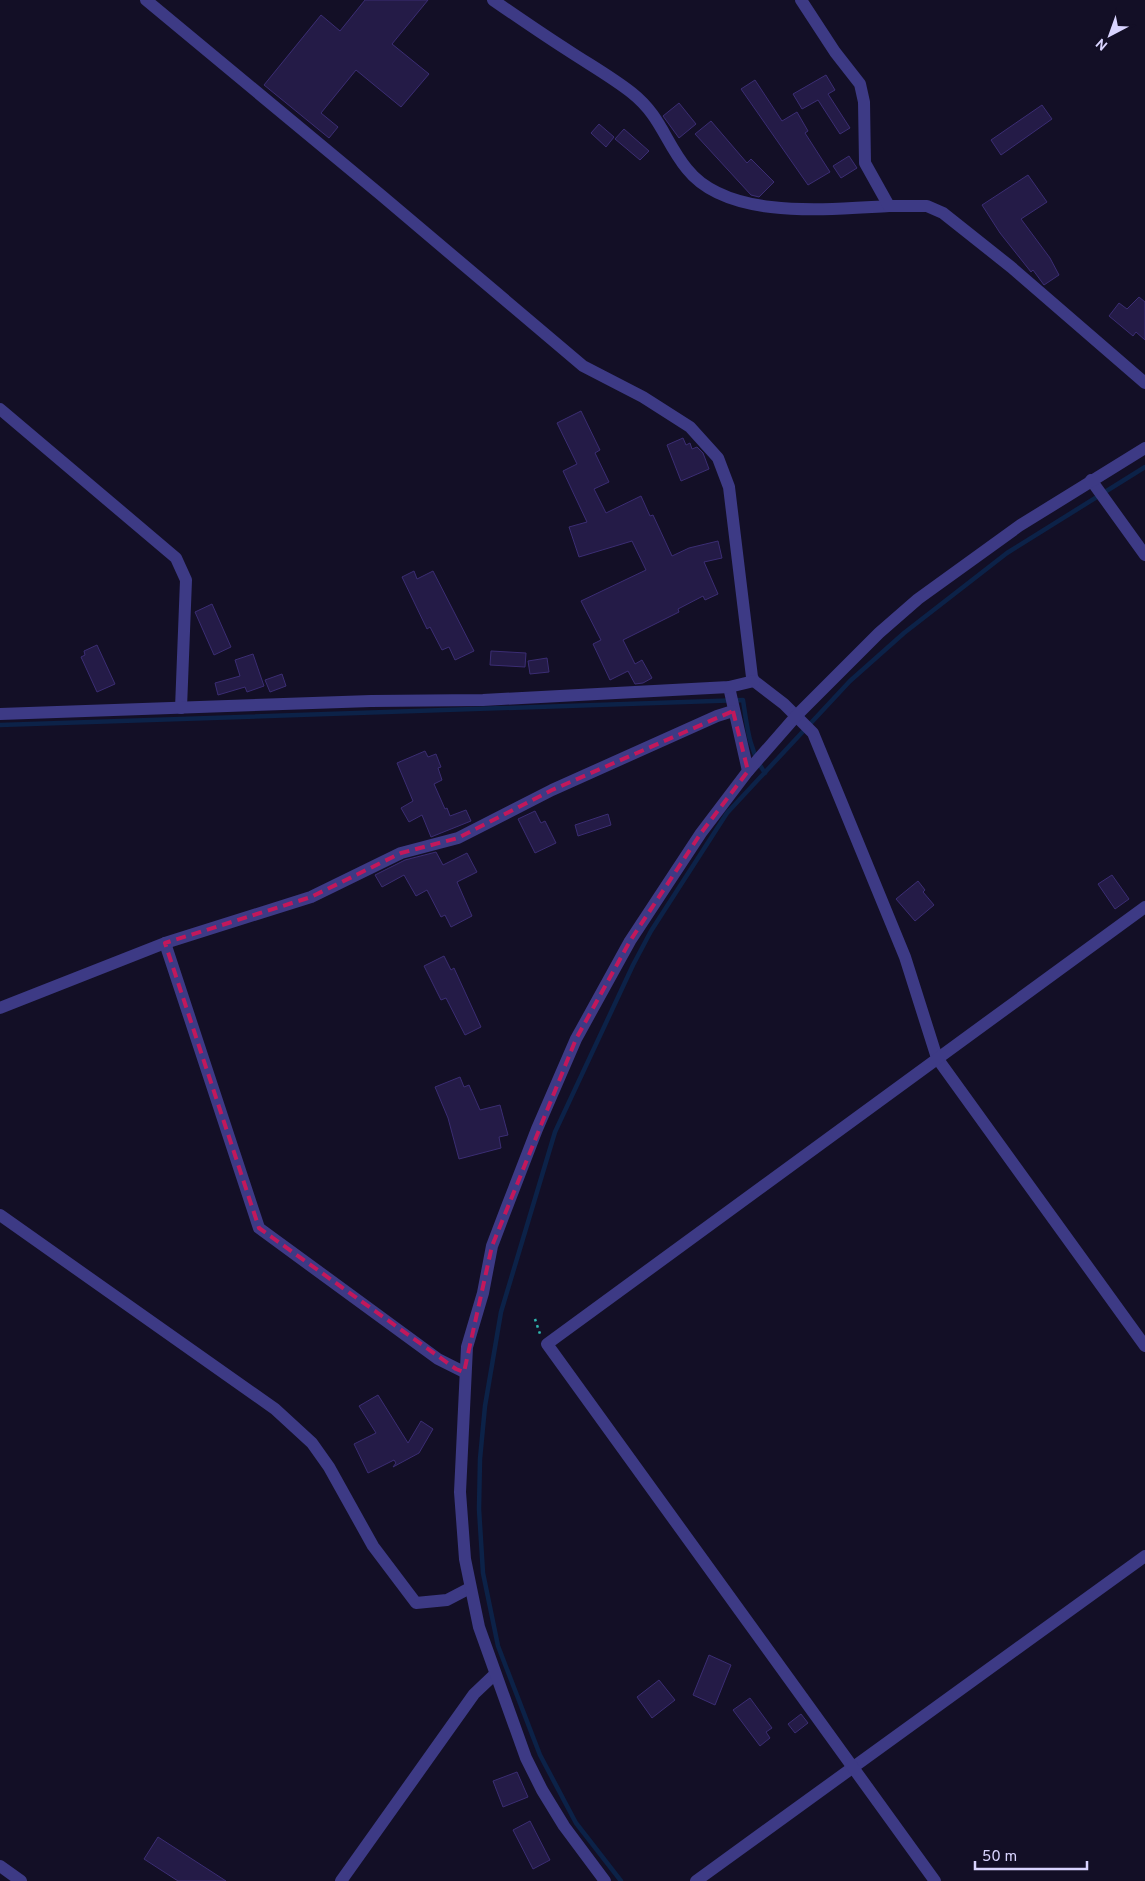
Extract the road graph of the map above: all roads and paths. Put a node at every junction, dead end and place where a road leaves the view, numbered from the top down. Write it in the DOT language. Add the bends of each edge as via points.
graph roads {
  1 [pos="146,0"];
  2 [pos="493,0"];
  3 [pos="801,0"];
  4 [pos="889,206"];
  5 [pos="1145,383"];
  6 [pos="0,409"];
  7 [pos="1145,448"];
  8 [pos="1097,488"];
  9 [pos="1145,555"];
  10 [pos="754,682"];
  11 [pos="729,687"];
  12 [pos="181,708"];
  13 [pos="733,711"];
  14 [pos="0,714"];
  15 [pos="800,718"];
  16 [pos="748,771"];
  17 [pos="1145,907"];
  18 [pos="165,943"];
  19 [pos="0,1008"];
  20 [pos="937,1058"];
  21 [pos="0,1215"];
  22 [pos="1145,1346"];
  23 [pos="464,1372"];
  24 [pos="1145,1556"];
  25 [pos="470,1588"];
  26 [pos="494,1674"];
  27 [pos="852,1766"];
  28 [pos="0,1866"];
  29 [pos="21,1881"];
  30 [pos="341,1881"];
  31 [pos="605,1881"];
  32 [pos="696,1881"];
  33 [pos="935,1881"];
  1 -- 10 [label="street" via="583,366 665,409 708,445 718,458 729,487"];
  2 -- 4 [label="street" via="632,93 658,120 687,169 705,185 740,201 789,210"];
  3 -- 4 [label="street" via="860,84 864,102 865,163"];
  4 -- 5 [label="street" via="927,206 943,213"];
  6 -- 12 [label="street" via="176,558 186,580"];
  7 -- 8 [label="street"];
  8 -- 9 [label="street"];
  8 -- 15 [label="street" via="1019,526 918,599 879,633"];
  10 -- 11 [label="street"];
  10 -- 15 [label="street"];
  11 -- 12 [label="street" via="483,700"];
  11 -- 13 [label="street"];
  12 -- 14 [label="street"];
  13 -- 16 [label="street"];
  13 -- 18 [label="street" via="552,790 458,838 401,853 311,897"];
  15 -- 16 [label="street"];
  15 -- 20 [label="street" via="812,733 904,957"];
  16 -- 23 [label="street" via="701,833 635,933 576,1039 492,1246"];
  17 -- 20 [label="street"];
  18 -- 19 [label="street"];
  18 -- 23 [label="street" via="259,1228 438,1359"];
  20 -- 22 [label="street"];
  20 -- 27 [label="street" via="547,1344"];
  21 -- 25 [label="street" via="295,1426 329,1467 373,1546 416,1602 447,1600"];
  23 -- 25 [label="street" via="460,1492"];
  24 -- 27 [label="street"];
  25 -- 26 [label="street"];
  26 -- 30 [label="street" via="474,1694"];
  26 -- 31 [label="street" via="526,1758 542,1790"];
  27 -- 32 [label="street"];
  27 -- 33 [label="street"];
  28 -- 29 [label="street"];
}
